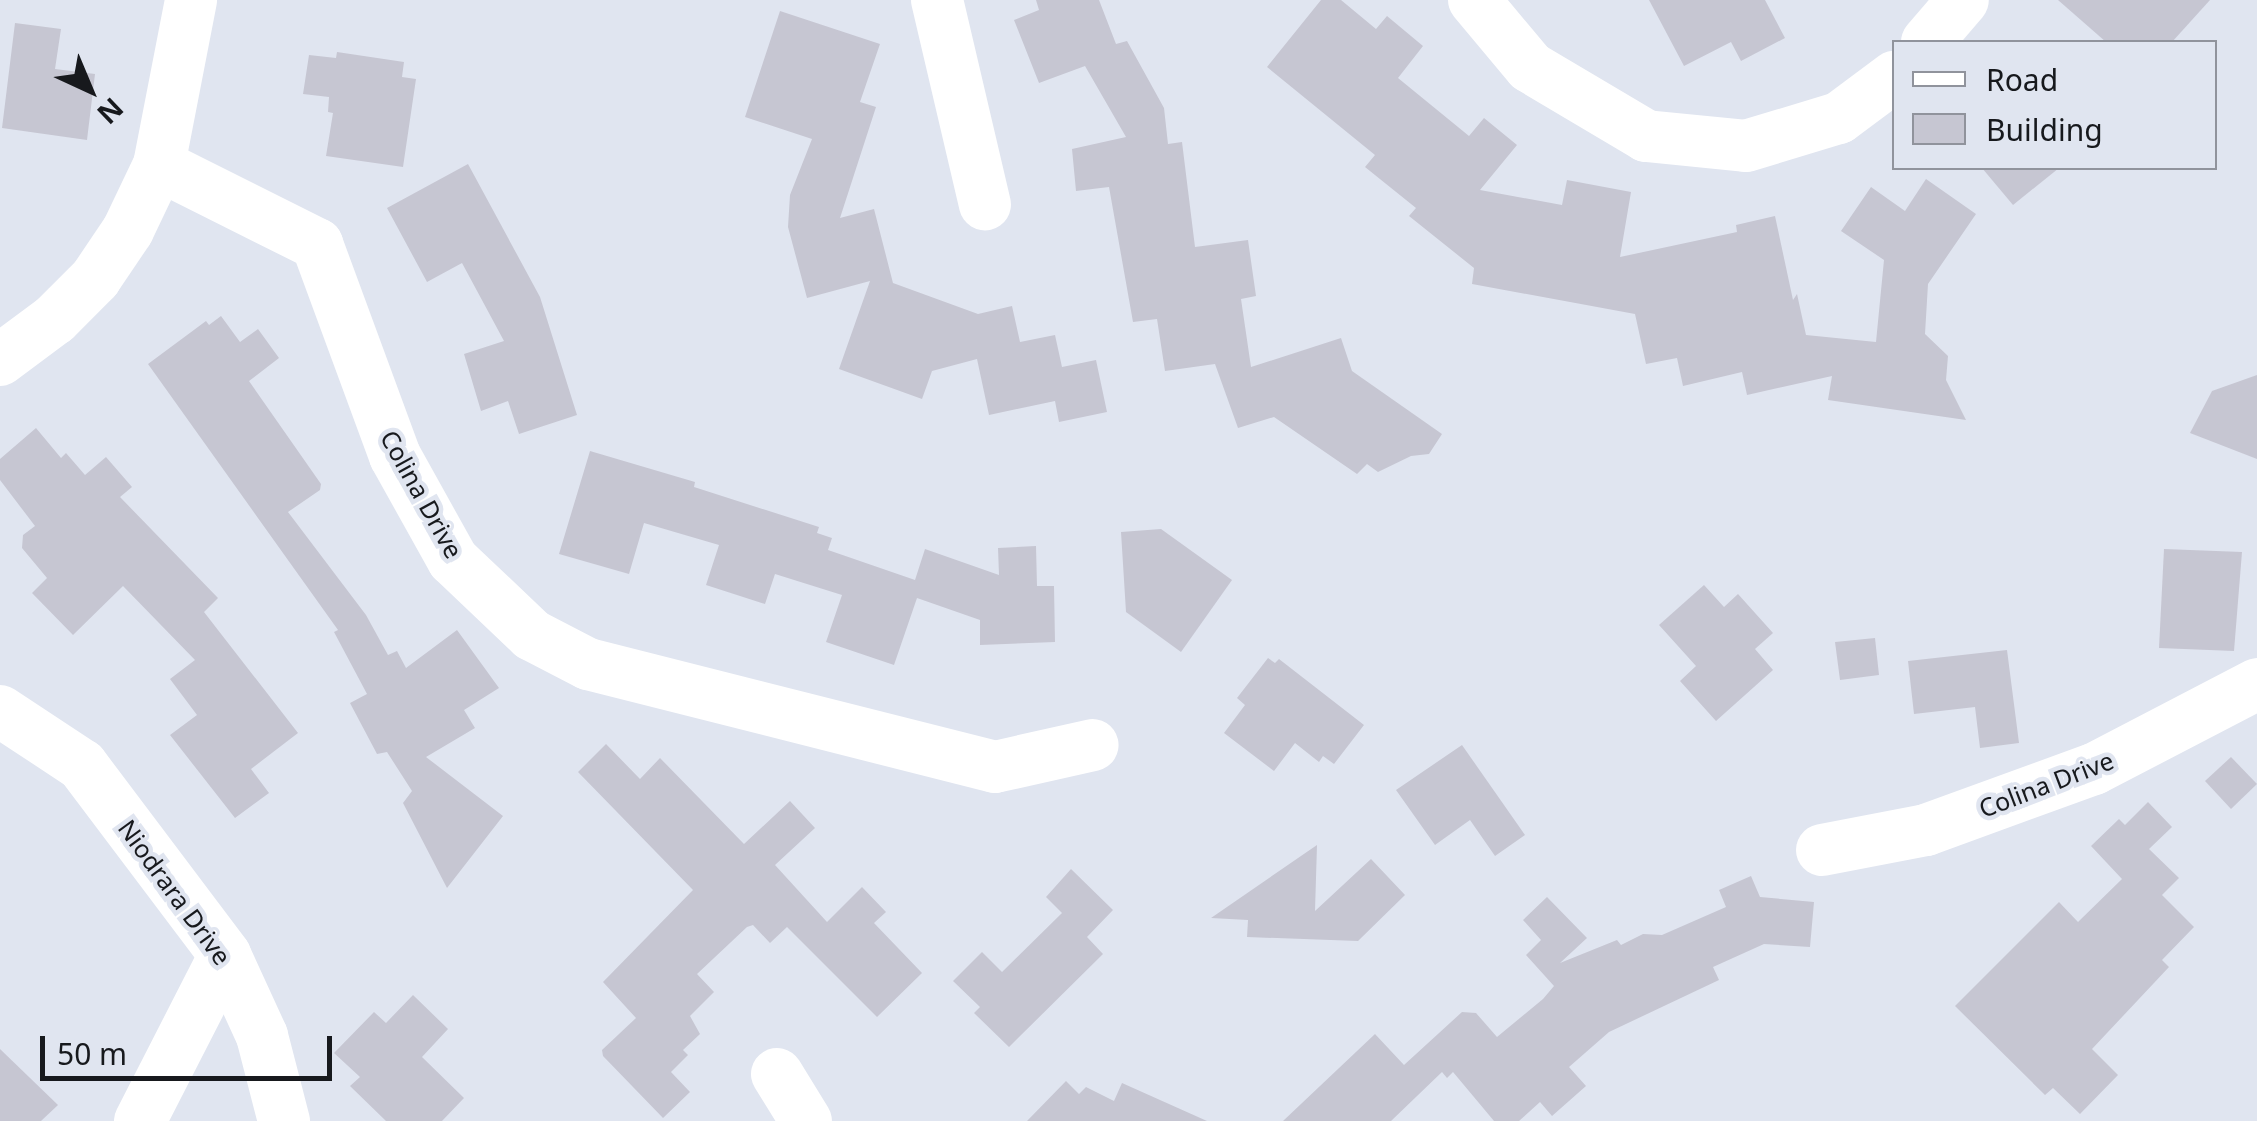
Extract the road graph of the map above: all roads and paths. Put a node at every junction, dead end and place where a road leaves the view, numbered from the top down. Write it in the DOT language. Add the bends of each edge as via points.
graph roads {
  1 [pos="192,0"];
  2 [pos="938,0"];
  3 [pos="1474,0"];
  4 [pos="1963,0"];
  5 [pos="1929,40"];
  6 [pos="1892,78"];
  7 [pos="159,166"];
  8 [pos="985,204"];
  9 [pos="0,360"];
  10 [pos="2257,684"];
  11 [pos="0,711"];
  12 [pos="1093,745"];
  13 [pos="1822,850"];
  14 [pos="225,955"];
  15 [pos="777,1074"];
  16 [pos="140,1121"];
  17 [pos="284,1121"];
  18 [pos="806,1121"];
  1 -- 7 [label="street"];
  2 -- 8 [label="street"];
  3 -- 6 [label="street" via="1530,67 1646,136 1746,146 1839,118"];
  4 -- 5 [label="street"];
  7 -- 9 [label="street" via="128,230 94,278"];
  7 -- 12 [label="street, Colina Drive" via="317,244 395,456 453,560 532,635 588,664 995,766"];
  10 -- 13 [label="street, Colina Drive" via="2094,769 1926,830"];
  11 -- 14 [label="street, Niodrara Drive" via="82,765"];
  14 -- 16 [label="street"];
  14 -- 17 [label="street, Niodrara Drive" via="262,1036"];
  15 -- 18 [label="street"];
}
